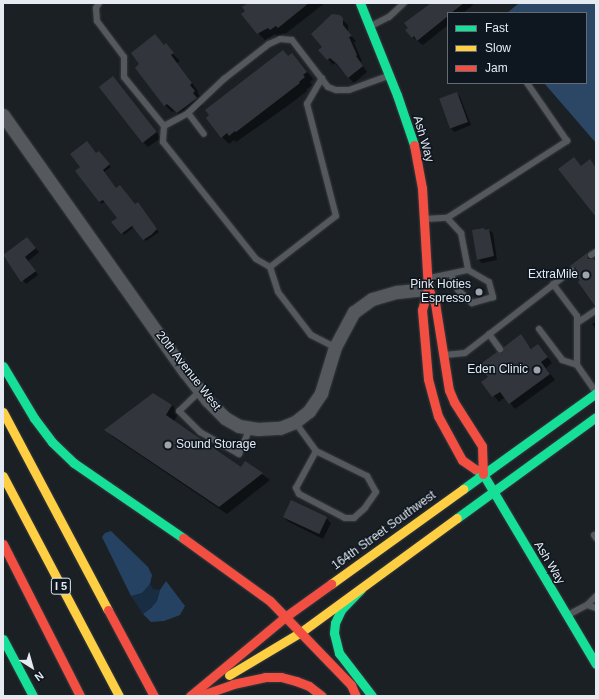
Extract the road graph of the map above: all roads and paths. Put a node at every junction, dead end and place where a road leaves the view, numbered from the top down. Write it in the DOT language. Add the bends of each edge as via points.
graph roads {
  1 [pos="99,3"];
  2 [pos="360,3"];
  3 [pos="404,3"];
  4 [pos="369,27"];
  5 [pos="389,76"];
  6 [pos="322,78"];
  7 [pos="528,84"];
  8 [pos="188,113"];
  9 [pos="3,115"];
  10 [pos="164,126"];
  11 [pos="204,134"];
  12 [pos="447,218"];
  13 [pos="424,219"];
  14 [pos="270,267"];
  15 [pos="468,270"];
  16 [pos="572,270"];
  17 [pos="451,274"];
  18 [pos="428,284"];
  19 [pos="553,284"];
  20 [pos="596,310"];
  21 [pos="577,323"];
  22 [pos="539,329"];
  23 [pos="489,334"];
  24 [pos="336,347"];
  25 [pos="500,349"];
  26 [pos="443,355"];
  27 [pos="577,365"];
  28 [pos="3,366"];
  29 [pos="200,391"];
  30 [pos="596,393"];
  31 [pos="3,412"];
  32 [pos="596,417"];
  33 [pos="295,422"];
  34 [pos="250,428"];
  35 [pos="316,450"];
  36 [pos="483,474"];
  37 [pos="3,476"];
  38 [pos="494,493"];
  39 [pos="3,544"];
  40 [pos="361,589"];
  41 [pos="596,596"];
  42 [pos="587,605"];
  43 [pos="596,608"];
  44 [pos="567,616"];
  45 [pos="285,617"];
  46 [pos="301,632"];
  47 [pos="3,639"];
  48 [pos="596,664"];
  49 [pos="33,696"];
  50 [pos="80,696"];
  51 [pos="119,696"];
  52 [pos="154,696"];
  53 [pos="190,696"];
  54 [pos="194,696"];
  55 [pos="199,696"];
  56 [pos="322,696"];
  57 [pos="356,696"];
  58 [pos="372,696"];
  1 -- 10 [label="lane" via="96,8 97,21 124,57 124,77"];
  2 -- 4 [label="main road, Ash Way"];
  3 -- 4 [label="lane" via="389,17"];
  4 -- 5 [label="main road, Ash Way"];
  5 -- 6 [label="lane" via="349,90 328,87"];
  5 -- 13 [label="main road, Ash Way" via="417,154"];
  6 -- 8 [label="lane" via="292,40 280,39 269,44 224,79"];
  6 -- 14 [label="lane" via="307,104 336,216"];
  7 -- 12 [label="lane" via="567,141"];
  8 -- 10 [label="lane"];
  8 -- 11 [label="lane"];
  9 -- 29 [label="street, 20th Avenue West"];
  10 -- 14 [label="lane" via="163,142 256,259"];
  12 -- 13 [label="lane"];
  12 -- 15 [label="lane" via="461,233"];
  13 -- 18 [label="main road, Ash Way"];
  14 -- 24 [label="lane" via="278,292 311,335"];
  15 -- 17 [label="lane"];
  15 -- 17 [label="lane" via="489,282 493,297 472,303 458,290"];
  16 -- 19 [label="lane"];
  17 -- 18 [label="lane"];
  18 -- 24 [label="street, 20th Avenue West" via="372,299 354,312"];
  18 -- 26 [label="main road, Ash Way" via="435,304"];
  18 -- 36 [label="main road, Ash Way" via="422,310 425,352 428,379 438,416 462,460"];
  19 -- 21 [label="lane" via="577,316"];
  19 -- 23 [label="lane"];
  20 -- 21 [label="lane"];
  21 -- 27 [label="lane"];
  22 -- 27 [label="lane" via="562,360"];
  23 -- 25 [label="lane"];
  23 -- 26 [label="lane" via="464,353"];
  24 -- 33 [label="street, 20th Avenue West" via="321,393 309,410"];
  26 -- 36 [label="main road, Ash Way" via="449,390 454,402 482,446"];
  27 -- 30 [label="lane"];
  28 -- 45 [label="main road" via="34,418 52,442 74,463 237,576 270,601"];
  29 -- 34 [label="street, 20th Avenue West" via="225,418 239,426"];
  29 -- 34 [label="lane" via="179,411 200,432 239,454"];
  30 -- 36 [label="main road, 164th Street Southwest"];
  31 -- 52 [label="main road"];
  32 -- 38 [label="main road"];
  33 -- 34 [label="street, 20th Avenue West" via="280,428"];
  33 -- 35 [label="lane"];
  35 -- 35 [label="lane" via="367,476 376,492 354,518 345,518 299,494 296,488"];
  36 -- 38 [label="main road, Ash Way"];
  36 -- 45 [label="main road, 164th Street Southwest"];
  37 -- 51 [label="main road, I 5"];
  38 -- 40 [label="main road"];
  38 -- 44 [label="main road, Ash Way"];
  39 -- 50 [label="main road"];
  40 -- 46 [label="main road"];
  40 -- 58 [label="main road" via="341,610 334,633 339,653"];
  41 -- 42 [label="lane"];
  42 -- 43 [label="lane"];
  42 -- 44 [label="lane"];
  44 -- 48 [label="main road, Ash Way"];
  45 -- 46 [label="main road"];
  45 -- 53 [label="main road, 164th Street Southwest"];
  46 -- 54 [label="main road"];
  46 -- 57 [label="main road" via="346,680"];
  47 -- 49 [label="main road"];
  55 -- 56 [label="main road" via="233,684 265,677 282,677 296,681 309,686"];
}
